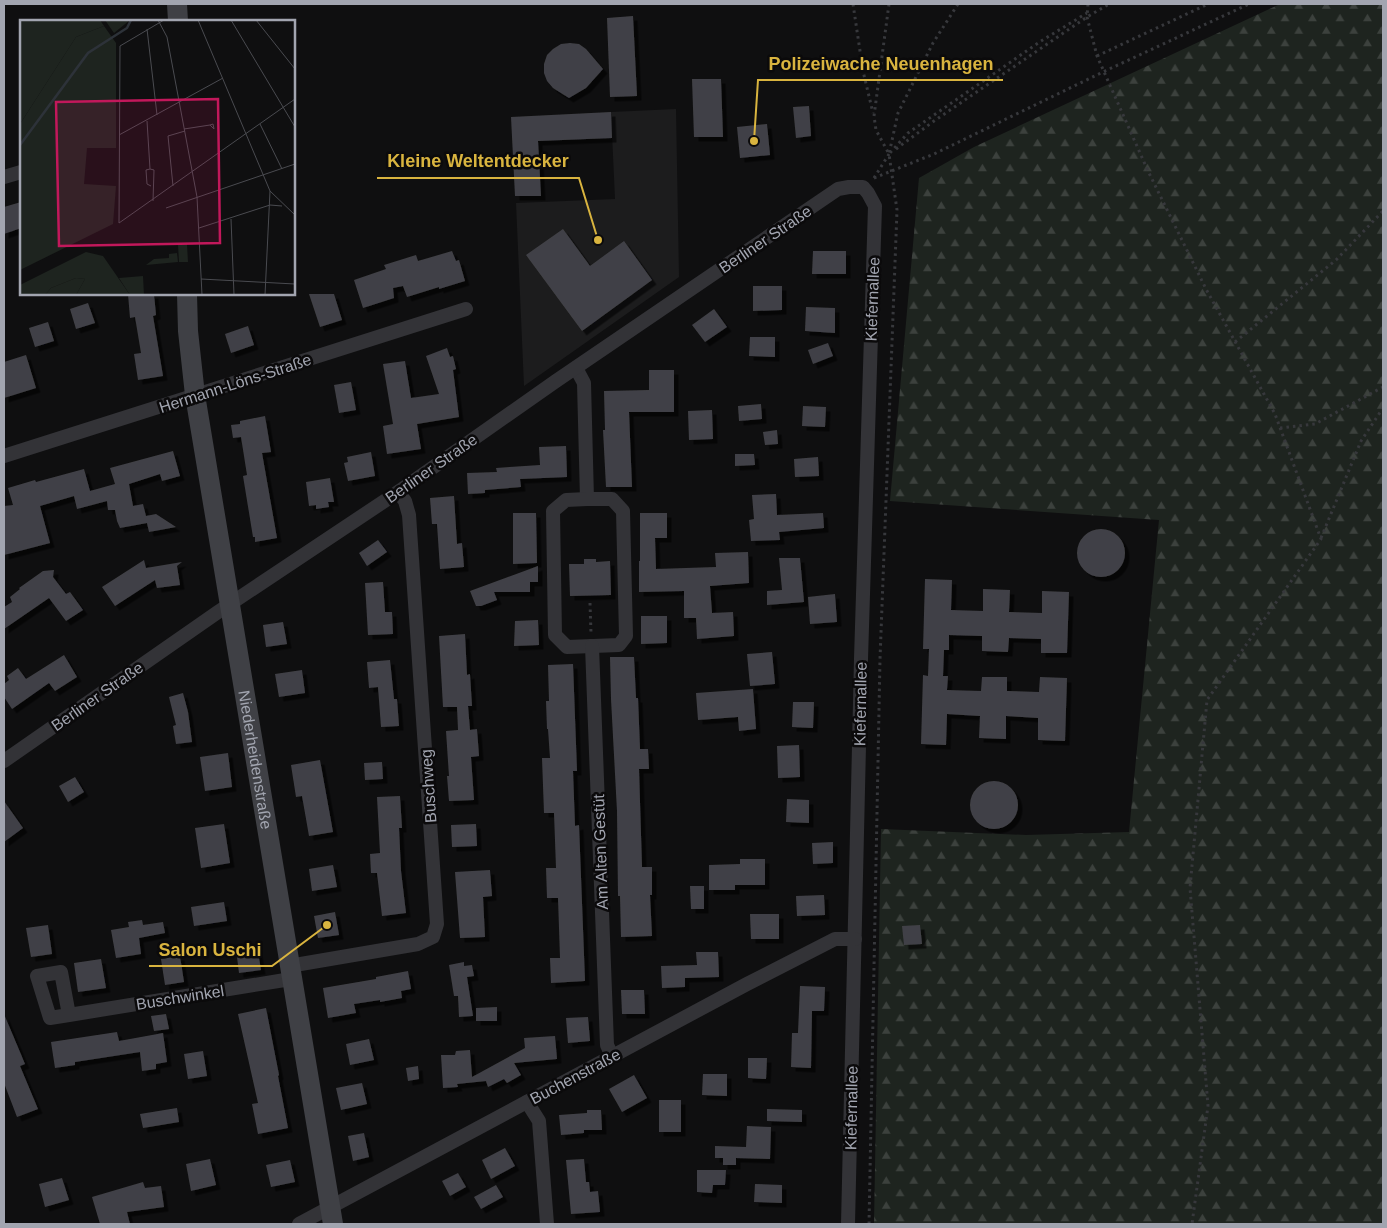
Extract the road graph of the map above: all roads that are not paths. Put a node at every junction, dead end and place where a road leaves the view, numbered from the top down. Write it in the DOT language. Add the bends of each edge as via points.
graph roads {
  1 [pos="177,4"];
  2 [pos="178,20"];
  3 [pos="20,172"];
  4 [pos="4,177"];
  5 [pos="862,187"];
  6 [pos="187,295"];
  7 [pos="466,309"];
  8 [pos="576,368"];
  9 [pos="195,395"];
  10 [pos="4,456"];
  11 [pos="398,492"];
  12 [pos="587,499"];
  13 [pos="230,603"];
  14 [pos="592,646"];
  15 [pos="4,761"];
  16 [pos="855,939"];
  17 [pos="290,972"];
  18 [pos="69,1014"];
  19 [pos="612,1056"];
  20 [pos="527,1102"];
  21 [pos="332,1216"];
  22 [pos="299,1224"];
  23 [pos="547,1224"];
  24 [pos="848,1224"];
  1 -- 2 [label="street"];
  3 -- 4 [label="street"];
  5 -- 8 [label="street, Berliner Straße" via="838,189"];
  5 -- 16 [label="street, Kiefernallee" via="875,206"];
  6 -- 9 [label="street, Niederheidenstraße"];
  7 -- 9 [label="street, Hermann-Löns-Straße"];
  8 -- 11 [label="street, Berliner Straße"];
  8 -- 12 [label="street" via="584,383"];
  9 -- 10 [label="street, Hermann-Löns-Straße"];
  9 -- 13 [label="street, Niederheidenstraße"];
  11 -- 13 [label="street, Berliner Straße"];
  11 -- 17 [label="street, Buschweg" via="409,515 437,924 433,937 418,944"];
  12 -- 14 [label="street" via="612,499 623,511 624,520 626,636 618,645"];
  12 -- 14 [label="street" via="566,500 553,511 554,636 567,647"];
  13 -- 15 [label="street, Berliner Straße"];
  13 -- 17 [label="street, Niederheidenstraße"];
  14 -- 19 [label="street, Am Alten Gestüt" via="607,1045"];
  16 -- 19 [label="street, Buchenstraße" via="836,939"];
  16 -- 24 [label="street, Kiefernallee"];
  17 -- 18 [label="street, Buschwinkel"];
  17 -- 21 [label="street, Niederheidenstraße"];
  19 -- 20 [label="street, Buchenstraße"];
  20 -- 21 [label="street, Buchenstraße"];
  20 -- 23 [label="street" via="539,1121"];
  21 -- 22 [label="street, Buchenstraße"];
}
